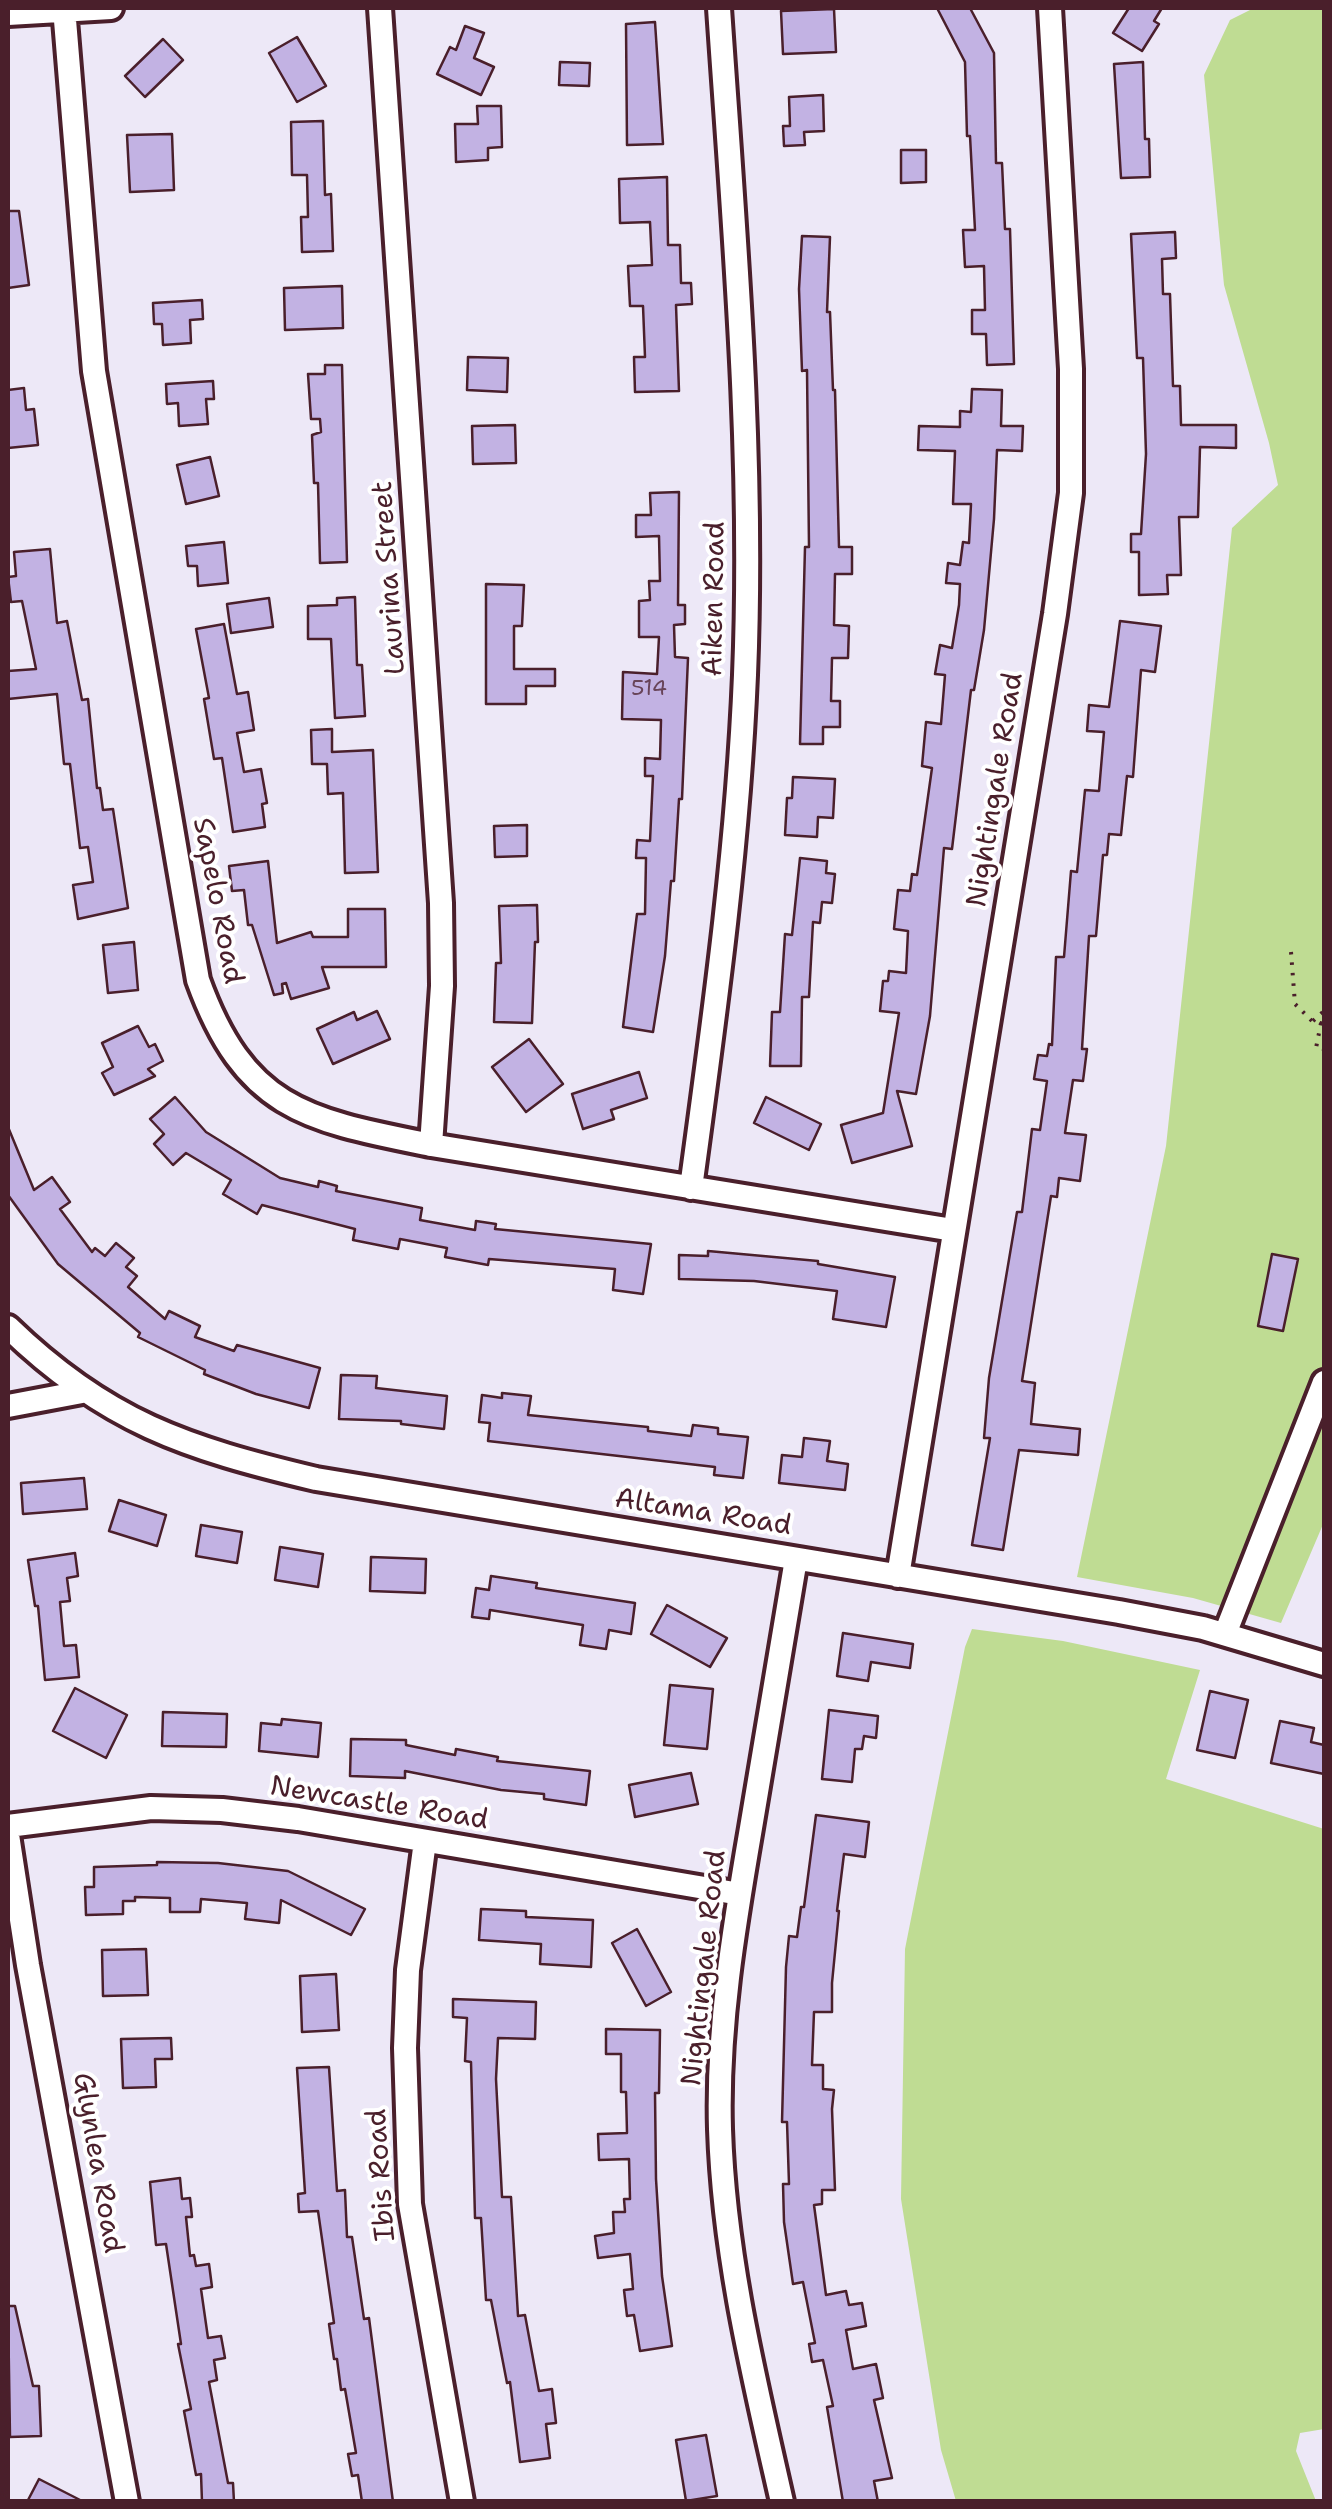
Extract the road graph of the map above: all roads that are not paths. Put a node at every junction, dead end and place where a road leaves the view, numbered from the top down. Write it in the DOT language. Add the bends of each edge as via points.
graph roads {
  1 [pos="111,8"];
  2 [pos="380,8"];
  3 [pos="719,8"];
  4 [pos="1050,8"];
  5 [pos="64,9"];
  6 [pos="8,14"];
  7 [pos="431,1145"];
  8 [pos="691,1188"];
  9 [pos="953,1230"];
  10 [pos="8,1327"];
  11 [pos="1324,1382"];
  12 [pos="82,1392"];
  13 [pos="8,1406"];
  14 [pos="796,1560"];
  15 [pos="898,1576"];
  16 [pos="1225,1634"];
  17 [pos="1324,1664"];
  18 [pos="8,1826"];
  19 [pos="8,1835"];
  20 [pos="425,1841"];
  21 [pos="740,1894"];
  22 [pos="128,2502"];
  23 [pos="462,2502"];
  24 [pos="782,2502"];
  1 -- 5 [label="street"];
  2 -- 7 [label="street, Laurina Street" via="441,903"];
  3 -- 8 [label="street, Aiken Road" via="744,388 745,676 726,932"];
  4 -- 9 [label="street, Nightingale Road" via="1072,369 1072,493"];
  5 -- 6 [label="street"];
  5 -- 7 [label="street, Sapelo Road" via="94,371 198,980 212,1019 262,1087 296,1110 348,1128"];
  7 -- 8 [label="street, Sapelo Road"];
  8 -- 9 [label="street, Sapelo Road"];
  9 -- 15 [label="street, Nightingale Road"];
  10 -- 12 [label="street"];
  11 -- 16 [label="street"];
  12 -- 13 [label="street"];
  12 -- 14 [label="street, Altama Road" via="163,1436 300,1475"];
  14 -- 15 [label="street, Altama Road"];
  14 -- 21 [label="street, Nightingale Road"];
  15 -- 16 [label="street, Altama Road"];
  16 -- 17 [label="street, Altama Road"];
  18 -- 20 [label="street, Newcastle Road" via="151,1808 222,1810"];
  19 -- 22 [label="street, Glynlea Road"];
  20 -- 21 [label="street, Newcastle Road"];
  20 -- 23 [label="street, Ibis Road" via="408,1970 410,2204"];
  21 -- 24 [label="street, Nightingale Road" via="725,2004 720,2129 742,2327"];
}
